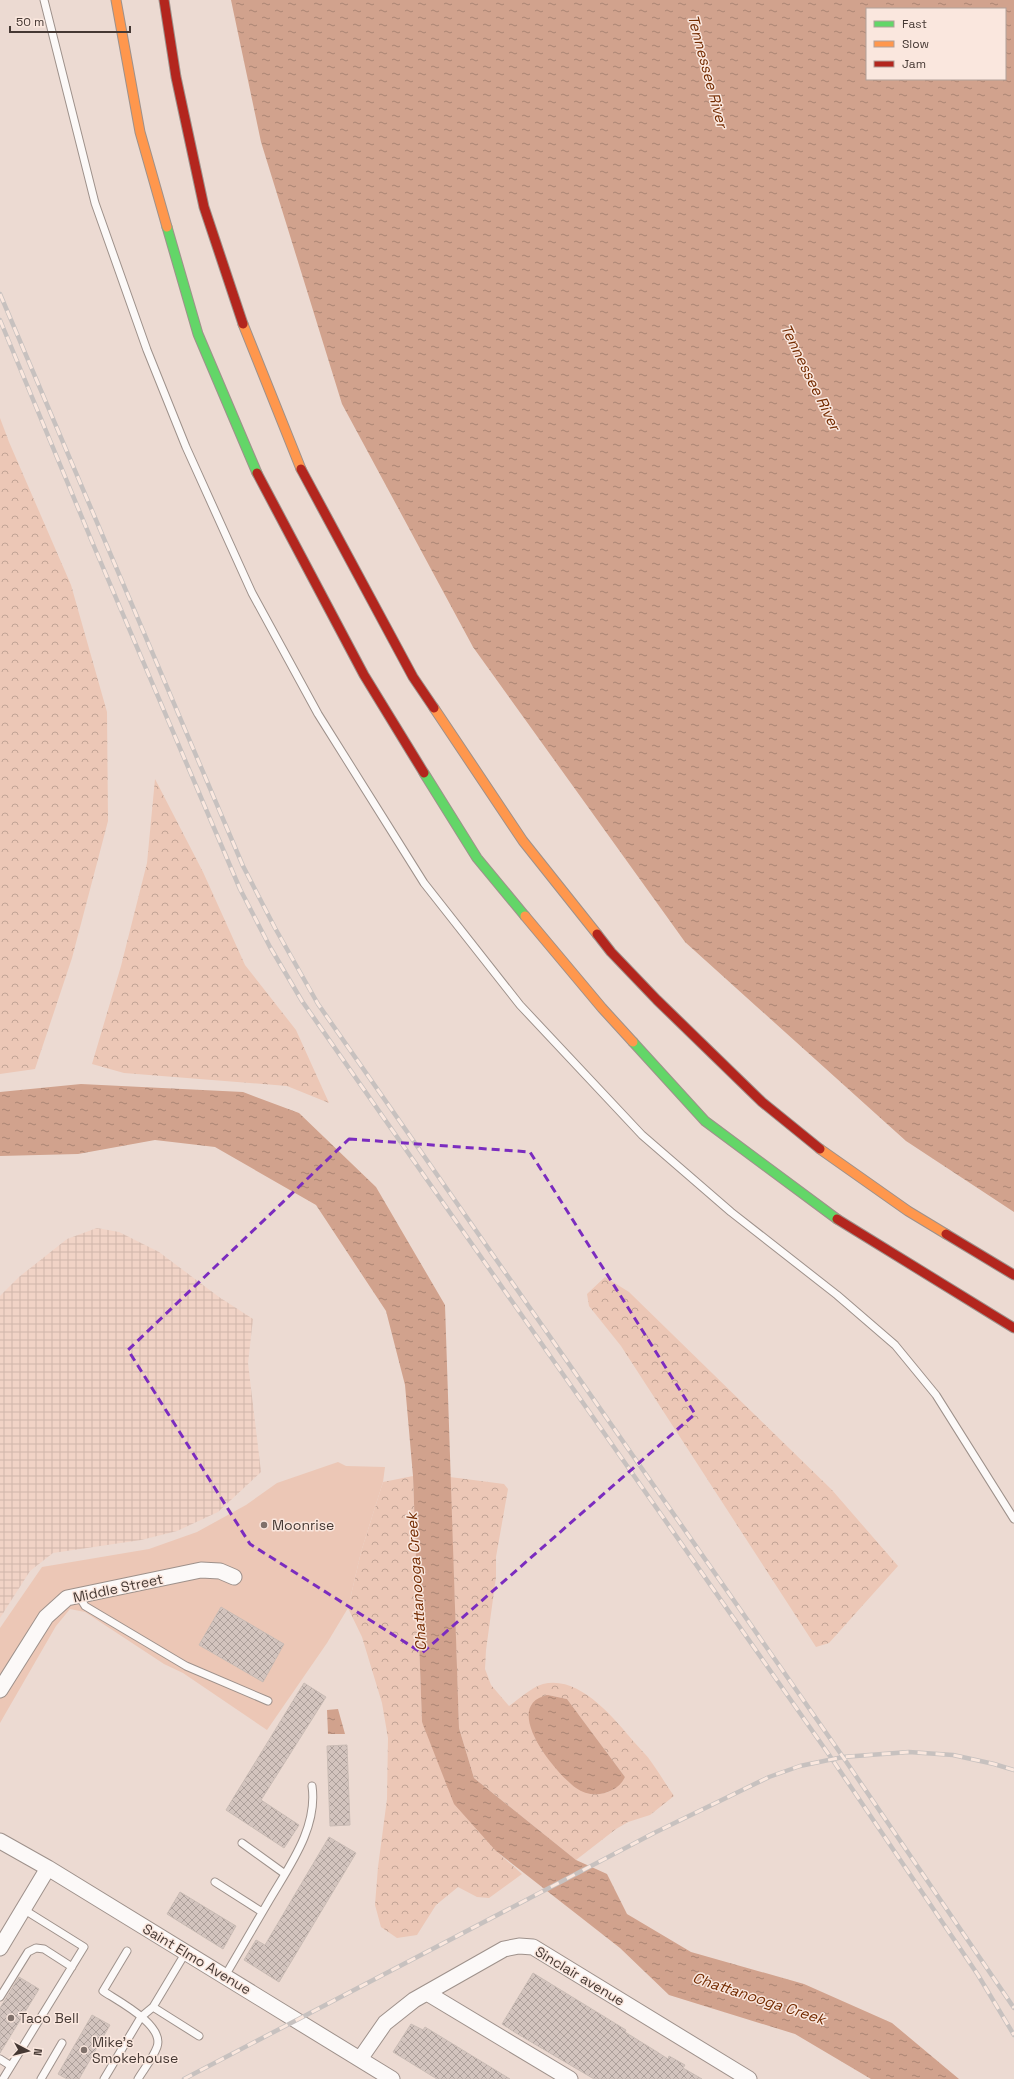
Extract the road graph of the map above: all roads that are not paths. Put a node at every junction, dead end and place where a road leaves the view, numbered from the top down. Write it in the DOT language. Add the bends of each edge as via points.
graph roads {
  1 [pos="44,0"];
  2 [pos="116,0"];
  3 [pos="164,0"];
  4 [pos="1014,1275"];
  5 [pos="1014,1328"];
  6 [pos="1014,1519"];
  7 [pos="234,1577"];
  8 [pos="79,1596"];
  9 [pos="0,1690"];
  10 [pos="268,1701"];
  11 [pos="312,1786"];
  12 [pos="0,1841"];
  13 [pos="242,1843"];
  14 [pos="48,1868"];
  15 [pos="285,1874"];
  16 [pos="215,1882"];
  17 [pos="23,1909"];
  18 [pos="262,1912"];
  19 [pos="0,1948"];
  20 [pos="127,1951"];
  21 [pos="186,1952"];
  22 [pos="72,1967"];
  23 [pos="225,1976"];
  24 [pos="427,1993"];
  25 [pos="0,1997"];
  26 [pos="153,2007"];
  27 [pos="141,2017"];
  28 [pos="199,2036"];
  29 [pos="62,2043"];
  30 [pos="0,2059"];
  31 [pos="360,2059"];
  32 [pos="11,2066"];
  33 [pos="3,2079"];
  34 [pos="41,2079"];
  35 [pos="104,2079"];
  36 [pos="138,2079"];
  37 [pos="392,2079"];
  38 [pos="570,2079"];
  39 [pos="749,2079"];
  1 -- 6 [label="lane" via="94,203 147,350 186,447 252,593 318,714 424,882 520,1005 642,1135 731,1212 837,1295 895,1345 936,1395"];
  2 -- 5 [label="highway" via="140,132 198,334 251,463 364,675 477,858 602,1008 705,1121 847,1226"];
  3 -- 4 [label="highway" via="176,77 204,207 245,330 295,457 426,697 523,841 611,952 657,1000 762,1102 835,1161 908,1211"];
  7 -- 8 [label="street, Middle Street" via="220,1571 201,1570"];
  8 -- 9 [label="street, Middle Street" via="67,1598 46,1618"];
  8 -- 10 [label="lane" via="85,1606 186,1666"];
  11 -- 15 [label="lane" via="314,1800 309,1823 300,1848"];
  12 -- 14 [label="street, Saint Elmo Avenue"];
  13 -- 15 [label="lane"];
  14 -- 17 [label="street"];
  14 -- 21 [label="street, Saint Elmo Avenue"];
  15 -- 18 [label="lane"];
  16 -- 18 [label="lane"];
  17 -- 19 [label="street"];
  17 -- 22 [label="lane" via="84,1947"];
  18 -- 23 [label="lane"];
  20 -- 27 [label="lane" via="103,1991"];
  21 -- 23 [label="street, Saint Elmo Avenue"];
  21 -- 26 [label="lane"];
  22 -- 25 [label="lane" via="44,1949 36,1948 28,1952"];
  22 -- 32 [label="lane"];
  23 -- 31 [label="street, Saint Elmo Avenue"];
  24 -- 31 [label="street, Sinclair avenue" via="385,2023"];
  24 -- 38 [label="street"];
  24 -- 39 [label="street, Sinclair avenue" via="504,1949 532,1947"];
  26 -- 27 [label="lane"];
  26 -- 28 [label="lane"];
  27 -- 35 [label="lane"];
  27 -- 36 [label="lane" via="158,2036 157,2046"];
  29 -- 34 [label="lane"];
  30 -- 32 [label="lane"];
  31 -- 37 [label="street, Saint Elmo Avenue"];
  32 -- 33 [label="lane"];
}
